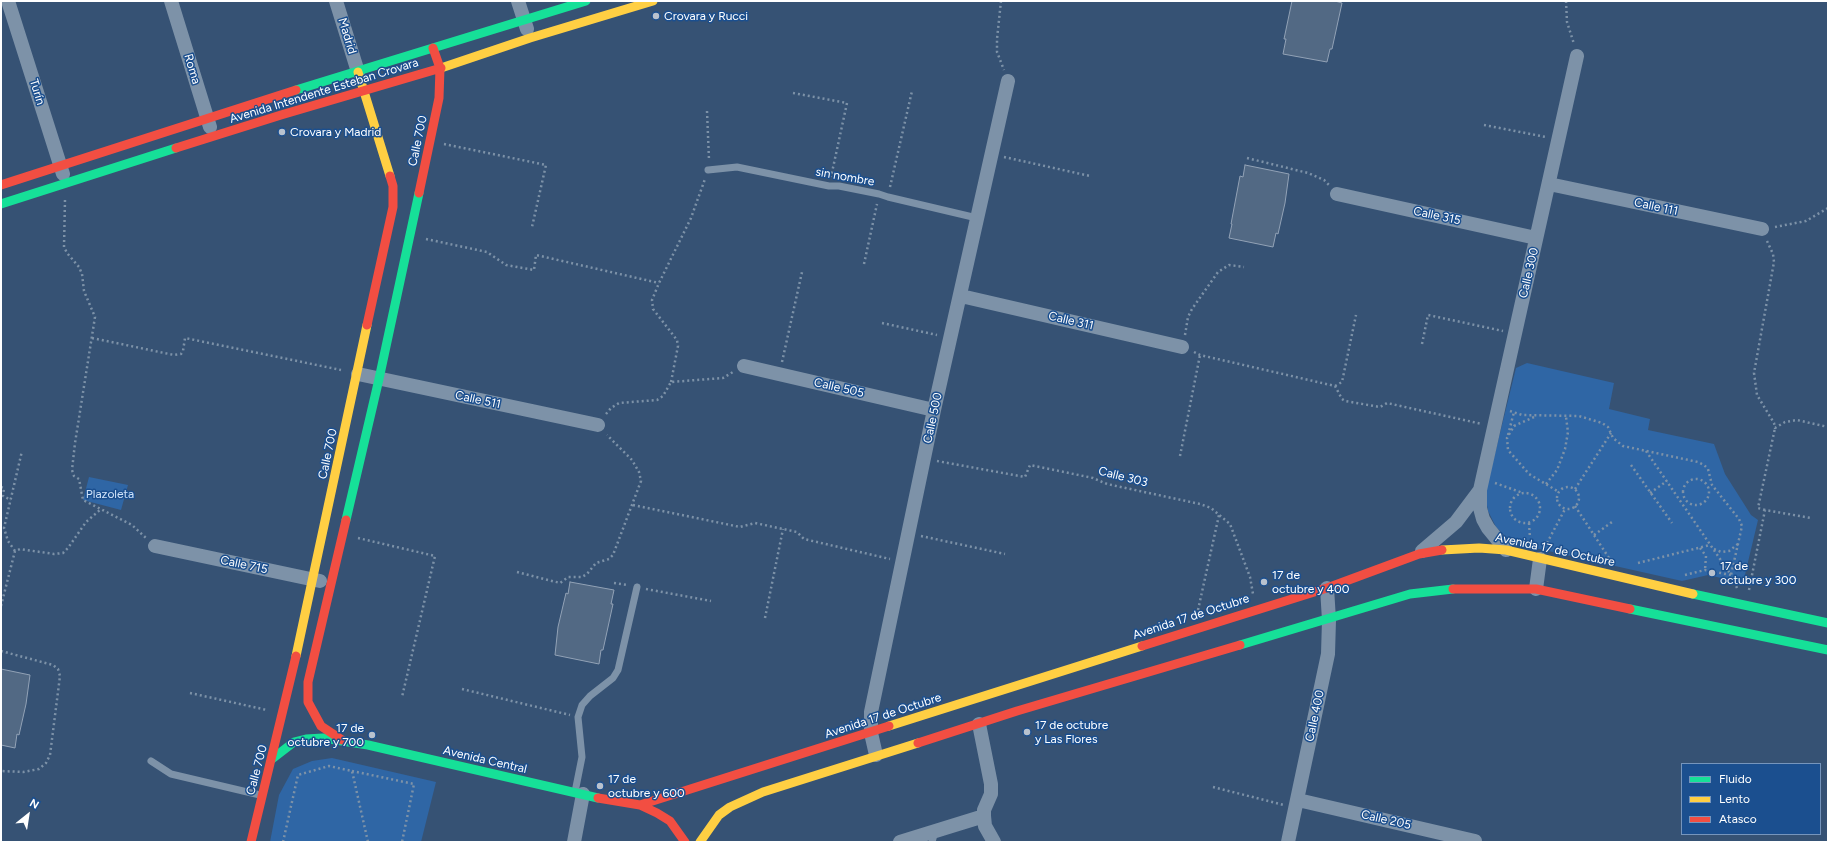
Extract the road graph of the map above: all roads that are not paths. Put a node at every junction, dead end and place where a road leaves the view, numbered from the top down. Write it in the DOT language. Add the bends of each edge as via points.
graph roads {
  1 [pos="8,1"];
  2 [pos="171,1"];
  3 [pos="336,1"];
  4 [pos="518,1"];
  5 [pos="586,1"];
  6 [pos="654,1"];
  7 [pos="524,21"];
  8 [pos="530,38"];
  9 [pos="433,48"];
  10 [pos="1577,56"];
  11 [pos="440,68"];
  12 [pos="358,72"];
  13 [pos="1008,82"];
  14 [pos="363,90"];
  15 [pos="208,118"];
  16 [pos="213,137"];
  17 [pos="60,166"];
  18 [pos="708,170"];
  19 [pos="66,183"];
  20 [pos="1550,184"];
  21 [pos="1,185"];
  22 [pos="1337,194"];
  23 [pos="1,204"];
  24 [pos="977,218"];
  25 [pos="1762,229"];
  26 [pos="1536,238"];
  27 [pos="961,296"];
  28 [pos="1182,347"];
  29 [pos="744,366"];
  30 [pos="358,374"];
  31 [pos="379,378"];
  32 [pos="934,410"];
  33 [pos="598,425"];
  34 [pos="1487,489"];
  35 [pos="155,546"];
  36 [pos="1506,550"];
  37 [pos="1543,553"];
  38 [pos="1419,554"];
  39 [pos="313,579"];
  40 [pos="332,583"];
  41 [pos="637,587"];
  42 [pos="1327,588"];
  43 [pos="1536,589"];
  44 [pos="1329,620"];
  45 [pos="1828,623"];
  46 [pos="1828,650"];
  47 [pos="980,724"];
  48 [pos="870,733"];
  49 [pos="342,740"];
  50 [pos="876,755"];
  51 [pos="272,760"];
  52 [pos="151,762"];
  53 [pos="579,793"];
  54 [pos="262,796"];
  55 [pos="1297,804"];
  56 [pos="640,805"];
  57 [pos="984,816"];
  58 [pos="934,837"];
  59 [pos="1475,841"];
  60 [pos="251,842"];
  61 [pos="574,842"];
  62 [pos="685,842"];
  63 [pos="700,842"];
  64 [pos="900,842"];
  65 [pos="994,842"];
  66 [pos="1288,842"];
  1 -- 17 [label="street, Turín"];
  2 -- 15 [label="street, Roma"];
  3 -- 12 [label="street, Madrid"];
  4 -- 7 [label="street"];
  5 -- 7 [label="main road, Avenida Intendente Esteban Crovara"];
  6 -- 8 [label="main road, Avenida Intendente Esteban Crovara"];
  7 -- 8 [label="street"];
  7 -- 9 [label="main road, Avenida Intendente Esteban Crovara"];
  8 -- 11 [label="main road, Avenida Intendente Esteban Crovara"];
  9 -- 11 [label="main road, Calle 700"];
  9 -- 12 [label="main road, Avenida Intendente Esteban Crovara"];
  10 -- 20 [label="street, Calle 300"];
  11 -- 14 [label="main road, Avenida Intendente Esteban Crovara"];
  11 -- 31 [label="main road, Calle 700" via="439,98"];
  12 -- 14 [label="main road, Calle 700"];
  12 -- 15 [label="main road, Avenida Intendente Esteban Crovara"];
  13 -- 24 [label="street, Calle 500"];
  14 -- 16 [label="main road, Avenida Intendente Esteban Crovara"];
  14 -- 30 [label="main road, Calle 700" via="394,196"];
  15 -- 16 [label="street, Roma"];
  15 -- 17 [label="main road, Avenida Intendente Esteban Crovara"];
  16 -- 19 [label="main road, Avenida Intendente Esteban Crovara"];
  17 -- 19 [label="street, Turín"];
  17 -- 21 [label="main road, Avenida Intendente Esteban Crovara"];
  18 -- 24 [label="lane, sin nombre" via="737,167 879,194"];
  19 -- 23 [label="main road, Avenida Intendente Esteban Crovara"];
  20 -- 25 [label="street, Calle 111"];
  20 -- 26 [label="street, Calle 300"];
  22 -- 26 [label="street, Calle 315"];
  24 -- 27 [label="street, Calle 500"];
  26 -- 34 [label="street, Calle 300" via="1494,426"];
  27 -- 28 [label="street, Calle 311"];
  27 -- 32 [label="street, Calle 500"];
  29 -- 32 [label="street, Calle 505"];
  30 -- 31 [label="street, Calle 511"];
  30 -- 39 [label="main road, Calle 700"];
  31 -- 33 [label="street, Calle 511"];
  31 -- 40 [label="main road, Calle 700"];
  32 -- 48 [label="street, Calle 500" via="871,712"];
  34 -- 36 [label="street" via="1480,508 1483,519"];
  34 -- 38 [label="street" via="1456,522"];
  35 -- 39 [label="street, Calle 715"];
  36 -- 37 [label="main road, Avenida 17 de Octubre"];
  36 -- 38 [label="main road, Avenida 17 de Octubre" via="1458,548"];
  37 -- 43 [label="street"];
  37 -- 45 [label="main road, Avenida 17 de Octubre" via="1746,606"];
  38 -- 42 [label="main road, Avenida 17 de Octubre"];
  39 -- 40 [label="street, Calle 715"];
  39 -- 51 [label="main road, Calle 700"];
  40 -- 49 [label="main road, Calle 700" via="307,691 308,702 321,726"];
  41 -- 53 [label="lane" via="618,670 613,678 582,705 578,717 582,757"];
  42 -- 44 [label="street, Calle 400"];
  42 -- 48 [label="main road, Avenida 17 de Octubre"];
  43 -- 44 [label="main road" via="1464,588 1410,594"];
  43 -- 46 [label="main road"];
  44 -- 47 [label="main road" via="1025,708"];
  44 -- 55 [label="street, Calle 400" via="1328,654"];
  47 -- 50 [label="main road"];
  47 -- 57 [label="street" via="991,784 991,794"];
  48 -- 50 [label="street, Calle 500"];
  48 -- 56 [label="main road, Avenida 17 de Octubre"];
  49 -- 51 [label="main road, Avenida Central" via="306,739 288,745"];
  49 -- 53 [label="main road, Avenida Central"];
  50 -- 63 [label="main road" via="747,798 719,815"];
  51 -- 54 [label="main road, Calle 700"];
  52 -- 54 [label="lane" via="171,774"];
  53 -- 56 [label="main road, Avenida Central"];
  53 -- 61 [label="street"];
  54 -- 60 [label="main road, Calle 700"];
  55 -- 59 [label="street, Calle 205"];
  55 -- 66 [label="street, Calle 400"];
  56 -- 62 [label="main road, Avenida Central" via="658,812 670,821"];
  57 -- 58 [label="street"];
  57 -- 65 [label="street" via="985,826"];
  58 -- 64 [label="street"];
}
